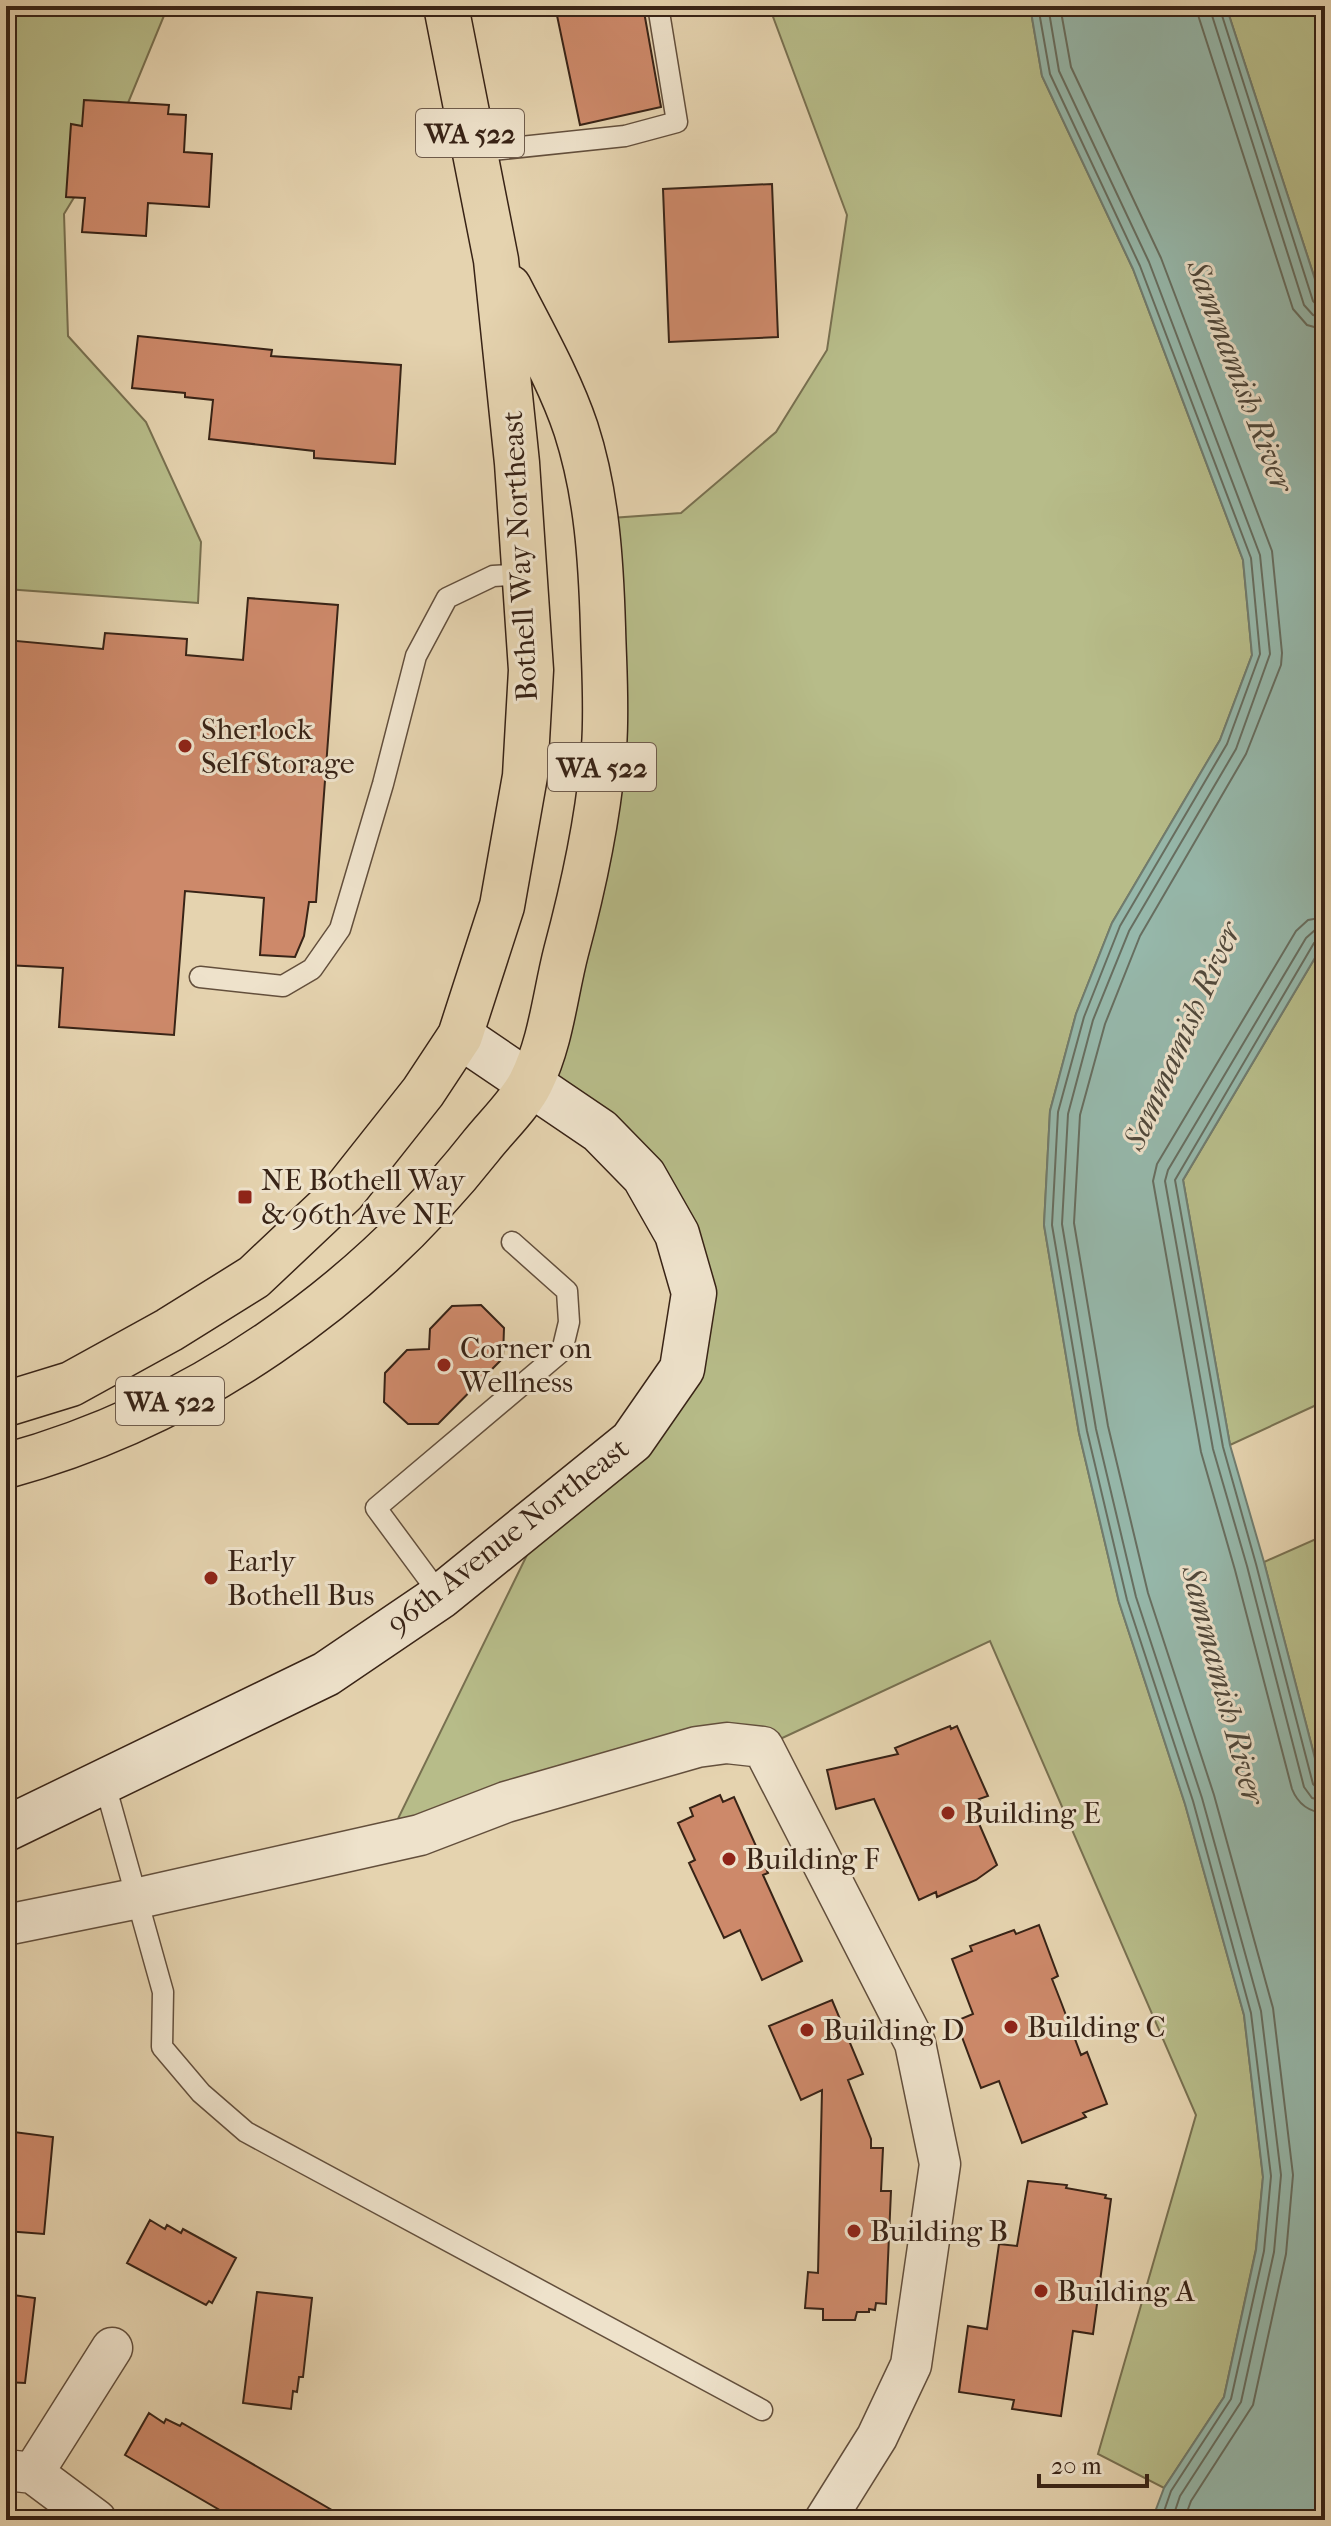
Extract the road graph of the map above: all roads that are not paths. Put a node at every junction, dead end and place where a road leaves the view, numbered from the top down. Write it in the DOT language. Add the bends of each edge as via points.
graph roads {
  1 [pos="446,6"];
  2 [pos="658,6"];
  3 [pos="473,152"];
  4 [pos="496,260"];
  5 [pos="525,574"];
  6 [pos="200,977"];
  7 [pos="460,1036"];
  8 [pos="531,1084"];
  9 [pos="512,1242"];
  10 [pos="6,1404"];
  11 [pos="6,1466"];
  12 [pos="441,1596"];
  13 [pos="104,1781"];
  14 [pos="6,1829"];
  15 [pos="139,1898"];
  16 [pos="6,1925"];
  17 [pos="112,2348"];
  18 [pos="762,2410"];
  19 [pos="19,2471"];
  20 [pos="96,2520"];
  21 [pos="825,2520"];
  1 -- 3 [label="main road, Bothell Way Northeast / WA 522"];
  2 -- 3 [label="lane" via="677,122 625,136"];
  3 -- 4 [label="main road, Bothell Way Northeast / WA 522"];
  4 -- 5 [label="main road, Bothell Way Northeast / WA 522"];
  4 -- 8 [label="main road, Bothell Way Northeast / WA 522" via="575,427 597,519 602,584 604,745 594,835 552,1020"];
  5 -- 6 [label="lane" via="493,576 447,598 416,656 340,929 312,969 283,986"];
  5 -- 7 [label="main road, Bothell Way Northeast / WA 522" via="531,670 525,776 502,906"];
  7 -- 8 [label="main road, 96th Avenue Northeast"];
  7 -- 10 [label="main road, WA 522" via="343,1193 254,1277 71,1384"];
  8 -- 11 [label="main road, WA 522" via="463,1169 392,1244 300,1322 217,1378 127,1423"];
  8 -- 12 [label="main road, 96th Avenue Northeast" via="611,1142 644,1176 677,1234 694,1293 682,1369 632,1441"];
  9 -- 12 [label="lane" via="567,1291 569,1322 562,1351 376,1508"];
  12 -- 13 [label="main road, 96th Avenue Northeast" via="326,1674"];
  13 -- 14 [label="main road, 96th Avenue Northeast"];
  13 -- 15 [label="lane"];
  15 -- 16 [label="street"];
  15 -- 18 [label="lane" via="163,1992 162,2047 201,2093 246,2132"];
  15 -- 21 [label="street" via="420,1835 506,1802 697,1747 763,1747 915,2043 940,2164 911,2365 877,2437"];
  17 -- 19 [label="street"];
  19 -- 20 [label="street"];
}
